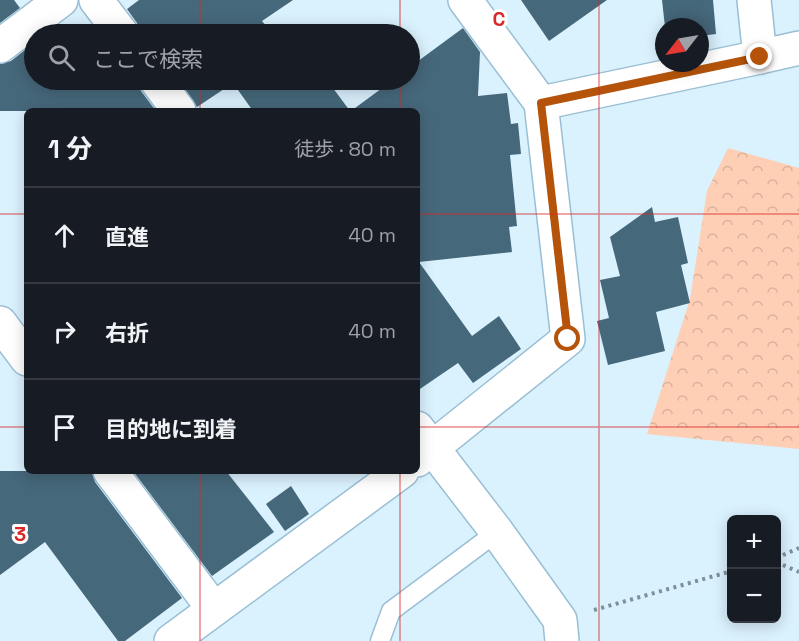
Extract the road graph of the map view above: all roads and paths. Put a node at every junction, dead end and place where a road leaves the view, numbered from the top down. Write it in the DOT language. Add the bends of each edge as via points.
graph roads {
  1 [pos="61,0"];
  2 [pos="96,0"];
  3 [pos="465,0"];
  4 [pos="754,0"];
  5 [pos="29,24"];
  6 [pos="114,24"];
  7 [pos="24,28"];
  8 [pos="0,46"];
  9 [pos="799,48"];
  10 [pos="760,57"];
  11 [pos="163,90"];
  12 [pos="541,103"];
  13 [pos="177,108"];
  14 [pos="0,323"];
  15 [pos="24,355"];
  16 [pos="422,446"];
  17 [pos="112,474"];
  18 [pos="398,474"];
  19 [pos="497,532"];
  20 [pos="799,548"];
  21 [pos="781,556"];
  22 [pos="781,564"];
  23 [pos="799,572"];
  24 [pos="727,573"];
  25 [pos="213,608"];
  26 [pos="561,631"];
  27 [pos="171,641"];
  28 [pos="380,641"];
  1 -- 5 [label="street"];
  2 -- 6 [label="street"];
  3 -- 12 [label="street"];
  4 -- 10 [label="street"];
  7 -- 8 [label="street"];
  9 -- 10 [label="street"];
  10 -- 12 [label="street"];
  11 -- 13 [label="street"];
  12 -- 16 [label="street" via="568,339"];
  14 -- 15 [label="street"];
  16 -- 19 [label="street"];
  17 -- 25 [label="street"];
  18 -- 25 [label="street"];
  19 -- 26 [label="street"];
  19 -- 28 [label="lane" via="391,611"];
  20 -- 21 [label="path"];
  22 -- 23 [label="path"];
  24 -- 26 [label="path"];
  25 -- 27 [label="street"];
}
